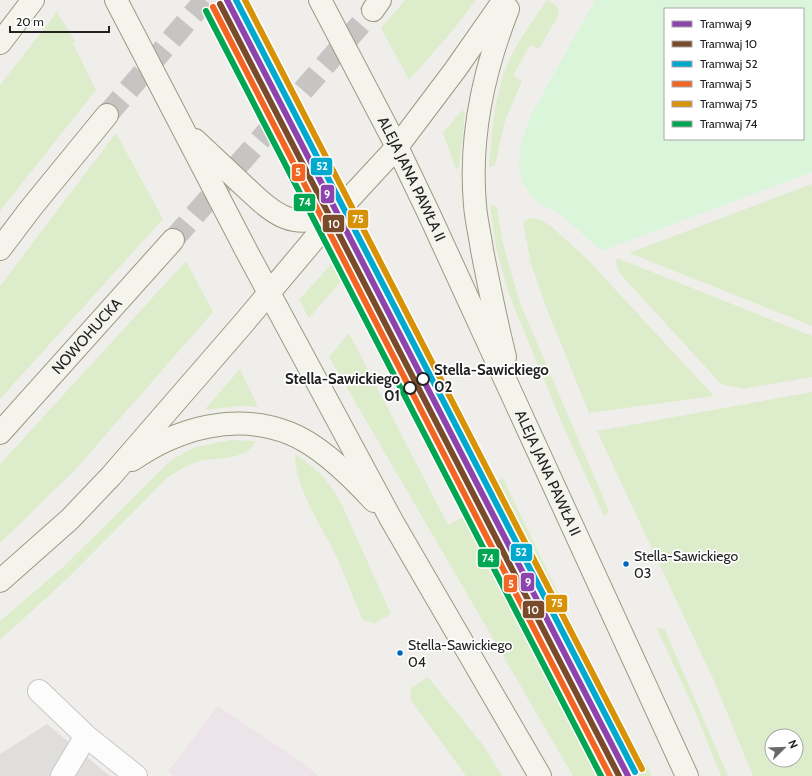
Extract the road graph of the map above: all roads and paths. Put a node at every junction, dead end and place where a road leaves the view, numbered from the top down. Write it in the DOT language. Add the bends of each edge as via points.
graph roads {
  1 [pos="33,0"];
  2 [pos="116,0"];
  3 [pos="320,0"];
  4 [pos="504,0"];
  5 [pos="511,0"];
  6 [pos="0,43"];
  7 [pos="107,115"];
  8 [pos="184,129"];
  9 [pos="397,147"];
  10 [pos="337,212"];
  11 [pos="173,240"];
  12 [pos="0,249"];
  13 [pos="269,292"];
  14 [pos="518,408"];
  15 [pos="0,433"];
  16 [pos="111,476"];
  17 [pos="392,521"];
  18 [pos="0,581"];
  19 [pos="39,691"];
  20 [pos="86,736"];
  21 [pos="62,776"];
  22 [pos="136,776"];
  23 [pos="540,776"];
  24 [pos="687,776"];
  1 -- 6 [label="main road"];
  2 -- 8 [label="main road"];
  3 -- 9 [label="main road, ALEJA JANA PAWŁA II"];
  4 -- 9 [label="main road"];
  5 -- 14 [label="main road" via="488,68 478,121 474,172 475,205 490,296"];
  7 -- 12 [label="main road"];
  8 -- 10 [label="main road" via="277,215 303,221 319,219"];
  8 -- 13 [label="main road"];
  9 -- 10 [label="main road"];
  9 -- 14 [label="main road, ALEJA JANA PAWŁA II"];
  10 -- 13 [label="main road"];
  11 -- 15 [label="main road, NOWOHUCKA"];
  13 -- 16 [label="main road"];
  13 -- 17 [label="main road"];
  14 -- 24 [label="main road, ALEJA JANA PAWŁA II"];
  16 -- 17 [label="main road" via="138,456 177,435 224,423 250,424 289,433 305,441 333,462"];
  16 -- 18 [label="main road" via="70,519"];
  17 -- 23 [label="main road"];
  19 -- 20 [label="street"];
  20 -- 21 [label="street"];
  20 -- 22 [label="street"];
}
